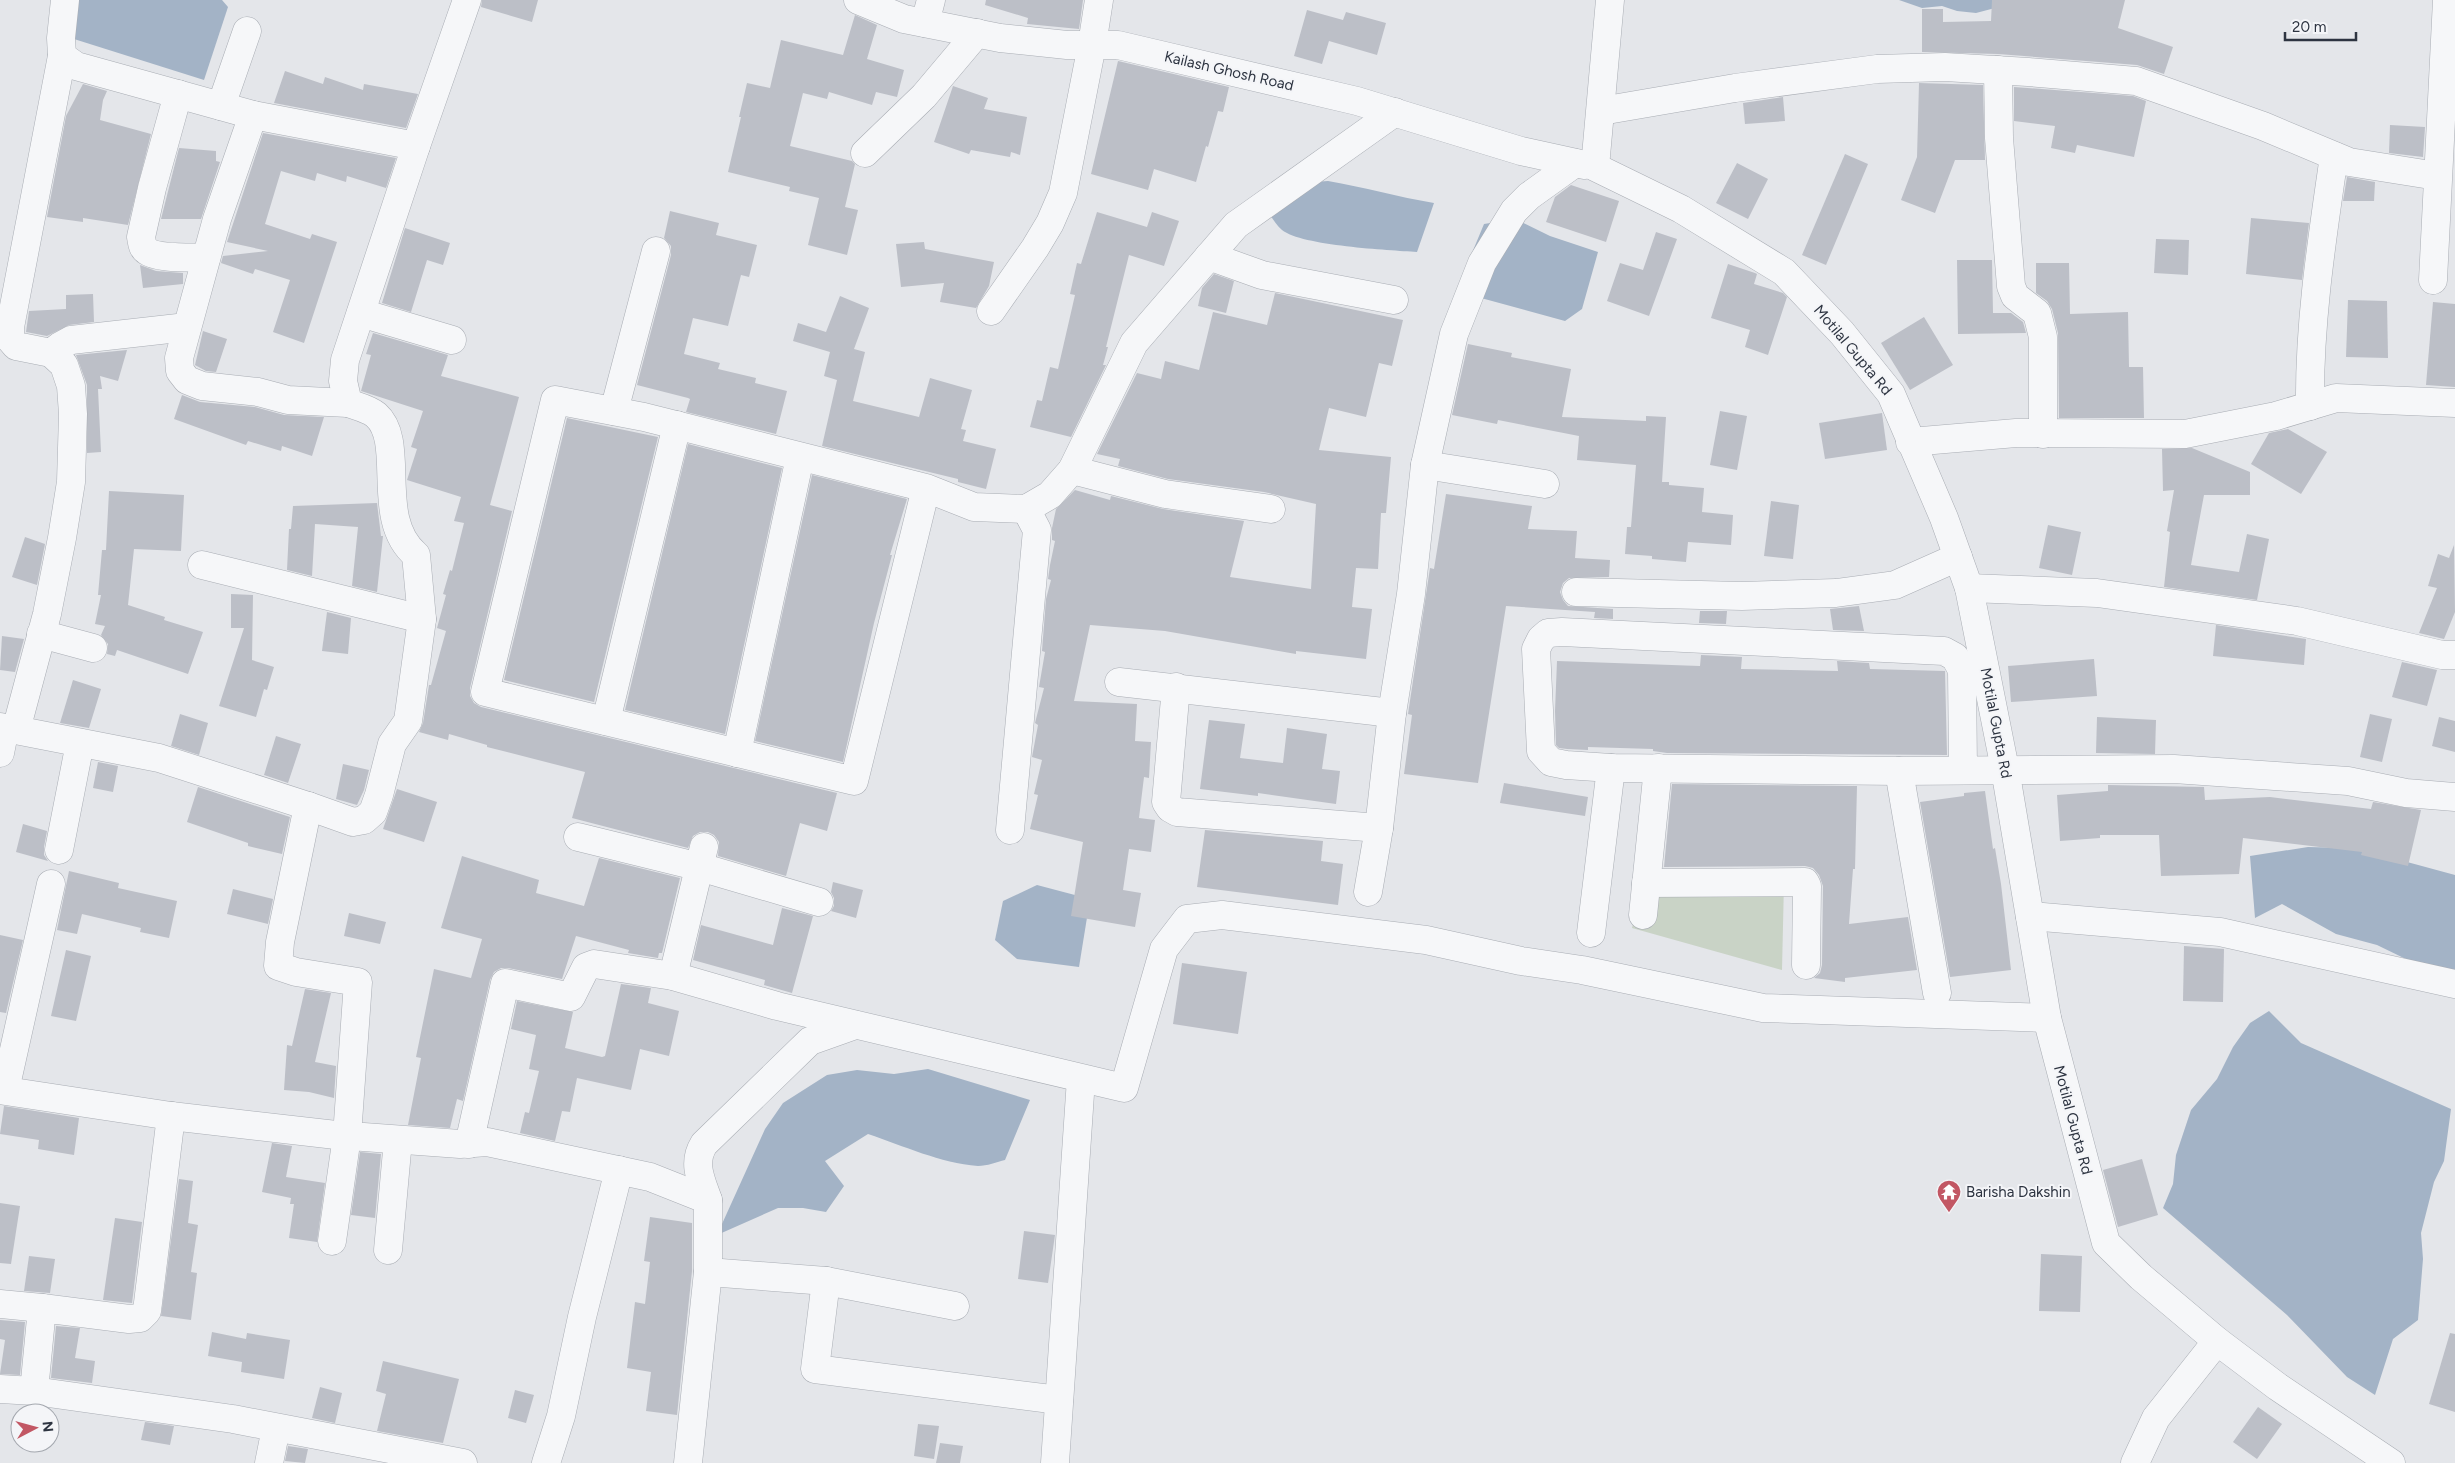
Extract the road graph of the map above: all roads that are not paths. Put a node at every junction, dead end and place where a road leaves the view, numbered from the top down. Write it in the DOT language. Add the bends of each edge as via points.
graph roads {
  1 [pos="65,0"];
  2 [pos="467,0"];
  3 [pos="858,0"];
  4 [pos="1099,0"];
  5 [pos="1610,0"];
  6 [pos="2446,0"];
  7 [pos="928,12"];
  8 [pos="247,30"];
  9 [pos="977,33"];
  10 [pos="2449,34"];
  11 [pos="1092,45"];
  12 [pos="62,56"];
  13 [pos="1998,70"];
  14 [pos="178,94"];
  15 [pos="221,106"];
  16 [pos="1601,111"];
  17 [pos="1395,112"];
  18 [pos="253,115"];
  19 [pos="416,146"];
  20 [pos="865,153"];
  21 [pos="2334,156"];
  22 [pos="1585,165"];
  23 [pos="2437,176"];
  24 [pos="656,251"];
  25 [pos="1209,256"];
  26 [pos="206,258"];
  27 [pos="2433,280"];
  28 [pos="1394,300"];
  29 [pos="991,311"];
  30 [pos="361,313"];
  31 [pos="187,327"];
  32 [pos="452,340"];
  33 [pos="51,353"];
  34 [pos="348,403"];
  35 [pos="2455,403"];
  36 [pos="2310,406"];
  37 [pos="614,411"];
  38 [pos="676,425"];
  39 [pos="2043,434"];
  40 [pos="1910,442"];
  41 [pos="800,457"];
  42 [pos="1425,465"];
  43 [pos="1072,470"];
  44 [pos="1545,484"];
  45 [pos="926,488"];
  46 [pos="1271,509"];
  47 [pos="1026,510"];
  48 [pos="1958,557"];
  49 [pos="202,565"];
  50 [pos="1969,588"];
  51 [pos="1576,592"];
  52 [pos="422,619"];
  53 [pos="42,634"];
  54 [pos="93,648"];
  55 [pos="2455,655"];
  56 [pos="1119,682"];
  57 [pos="1176,687"];
  58 [pos="1392,713"];
  59 [pos="606,721"];
  60 [pos="5,735"];
  61 [pos="80,743"];
  62 [pos="737,753"];
  63 [pos="1611,768"];
  64 [pos="1658,768"];
  65 [pos="2005,769"];
  66 [pos="1899,770"];
  67 [pos="1963,770"];
  68 [pos="2455,797"];
  69 [pos="308,806"];
  70 [pos="1379,828"];
  71 [pos="1010,830"];
  72 [pos="578,837"];
  73 [pos="60,850"];
  74 [pos="702,857"];
  75 [pos="1646,883"];
  76 [pos="51,884"];
  77 [pos="1368,892"];
  78 [pos="819,902"];
  79 [pos="1643,915"];
  80 [pos="2030,916"];
  81 [pos="1591,933"];
  82 [pos="1806,965"];
  83 [pos="673,976"];
  84 [pos="2455,984"];
  85 [pos="1937,993"];
  86 [pos="2047,1018"];
  87 [pos="855,1025"];
  88 [pos="1080,1079"];
  89 [pos="3,1090"];
  90 [pos="171,1116"];
  91 [pos="347,1136"];
  92 [pos="398,1140"];
  93 [pos="469,1144"];
  94 [pos="619,1170"];
  95 [pos="708,1200"];
  96 [pos="332,1240"];
  97 [pos="388,1250"];
  98 [pos="708,1272"];
  99 [pos="826,1281"];
  100 [pos="0,1304"];
  101 [pos="955,1306"];
  102 [pos="42,1308"];
  103 [pos="2217,1341"];
  104 [pos="0,1389"];
  105 [pos="34,1391"];
  106 [pos="1059,1400"];
  107 [pos="276,1428"];
  108 [pos="269,1463"];
  109 [pos="463,1463"];
  110 [pos="546,1463"];
  111 [pos="688,1463"];
  112 [pos="1055,1463"];
  113 [pos="2135,1463"];
  114 [pos="2391,1463"];
  1 -- 12 [label="street"];
  2 -- 19 [label="street"];
  3 -- 7 [label="street, Kailash Ghosh Road" via="904,18"];
  4 -- 11 [label="street"];
  5 -- 16 [label="street"];
  6 -- 10 [label="street"];
  7 -- 9 [label="street, Kailash Ghosh Road"];
  8 -- 15 [label="street"];
  9 -- 11 [label="street, Kailash Ghosh Road" via="1000,38"];
  9 -- 20 [label="street" via="924,96"];
  10 -- 23 [label="street"];
  11 -- 17 [label="street, Kailash Ghosh Road" via="1118,45 1357,100"];
  11 -- 29 [label="street" via="1063,193 1035,248"];
  12 -- 14 [label="street" via="76,66"];
  12 -- 33 [label="street" via="10,326 10,339 16,346"];
  13 -- 16 [label="street" via="1946,67 1877,69 1735,88"];
  13 -- 21 [label="street" via="2136,81 2263,126"];
  13 -- 39 [label="street" via="2007,258 2015,296 2037,313 2041,323"];
  14 -- 15 [label="street"];
  14 -- 26 [label="street" via="152,188 142,244 147,251 158,255"];
  15 -- 18 [label="street"];
  16 -- 22 [label="street"];
  17 -- 22 [label="street, Kailash Ghosh Road" via="1521,151"];
  17 -- 25 [label="street" via="1236,225"];
  18 -- 19 [label="street"];
  18 -- 26 [label="street"];
  19 -- 30 [label="street"];
  21 -- 23 [label="street" via="2349,162"];
  21 -- 36 [label="street" via="2312,326"];
  22 -- 40 [label="street, Motilal Gupta Rd" via="1681,209 1784,272 1842,333 1891,394"];
  22 -- 42 [label="street" via="1529,196 1514,211 1482,263 1454,334"];
  23 -- 27 [label="street"];
  24 -- 37 [label="street"];
  25 -- 28 [label="street" via="1262,275"];
  25 -- 43 [label="street" via="1134,343"];
  26 -- 31 [label="street"];
  30 -- 32 [label="street"];
  30 -- 34 [label="street" via="345,360 343,381"];
  31 -- 33 [label="street" via="71,340"];
  31 -- 34 [label="street" via="179,358 180,371 187,380 202,386 258,392 288,400"];
  33 -- 53 [label="street" via="64,365 71,386 72,482"];
  34 -- 52 [label="street" via="375,414 387,429 395,525 405,546 416,555"];
  35 -- 36 [label="street" via="2336,398"];
  36 -- 39 [label="street" via="2185,434"];
  37 -- 38 [label="street"];
  37 -- 59 [label="street" via="555,400 486,692"];
  38 -- 41 [label="street"];
  38 -- 59 [label="street"];
  39 -- 40 [label="street" via="2016,433"];
  40 -- 48 [label="street, Motilal Gupta Rd"];
  41 -- 45 [label="street"];
  41 -- 62 [label="street"];
  42 -- 44 [label="street"];
  42 -- 58 [label="street" via="1411,594"];
  43 -- 46 [label="street" via="1165,494"];
  43 -- 47 [label="street" via="1050,495"];
  45 -- 47 [label="street" via="974,507"];
  45 -- 62 [label="street" via="854,781"];
  47 -- 71 [label="street" via="1037,530"];
  48 -- 50 [label="street, Motilal Gupta Rd"];
  48 -- 51 [label="street" via="1895,585 1836,593 1742,596"];
  49 -- 52 [label="street"];
  50 -- 55 [label="street" via="2097,593 2297,621"];
  50 -- 65 [label="street, Motilal Gupta Rd"];
  52 -- 69 [label="street" via="408,721 392,744 373,812 364,820 353,822"];
  53 -- 54 [label="street"];
  53 -- 60 [label="street"];
  56 -- 57 [label="street"];
  57 -- 58 [label="street"];
  57 -- 70 [label="street" via="1166,802 1170,808 1176,812"];
  58 -- 70 [label="street"];
  59 -- 62 [label="street"];
  60 -- 61 [label="street"];
  61 -- 69 [label="street" via="159,758"];
  61 -- 73 [label="street"];
  63 -- 64 [label="street"];
  63 -- 67 [label="street" via="1551,762 1541,751 1536,649 1548,633 1944,651 1956,657 1962,670"];
  63 -- 81 [label="street"];
  64 -- 66 [label="street"];
  64 -- 75 [label="street"];
  65 -- 67 [label="street"];
  65 -- 68 [label="street" via="2174,769 2348,781 2406,793"];
  65 -- 80 [label="street, Motilal Gupta Rd"];
  66 -- 67 [label="street"];
  66 -- 85 [label="street"];
  69 -- 91 [label="street" via="278,966 358,982"];
  70 -- 77 [label="street"];
  72 -- 74 [label="street"];
  74 -- 78 [label="street"];
  74 -- 83 [label="street"];
  75 -- 79 [label="street"];
  75 -- 82 [label="street" via="1805,882"];
  76 -- 89 [label="street"];
  80 -- 84 [label="street" via="2220,932"];
  80 -- 86 [label="street, Motilal Gupta Rd"];
  83 -- 87 [label="street"];
  83 -- 93 [label="street" via="594,964 586,968 571,997 505,983"];
  86 -- 88 [label="street" via="1763,1008 1426,940 1222,915 1187,919 1164,949 1124,1088"];
  86 -- 103 [label="street, Motilal Gupta Rd" via="2106,1243"];
  87 -- 88 [label="street"];
  87 -- 95 [label="street" via="810,1042 704,1144 698,1154 697,1166"];
  88 -- 106 [label="street"];
  89 -- 90 [label="street"];
  90 -- 91 [label="street"];
  90 -- 102 [label="street" via="147,1311 140,1318 129,1319"];
  91 -- 92 [label="street"];
  91 -- 96 [label="street"];
  92 -- 93 [label="street"];
  92 -- 97 [label="street"];
  93 -- 94 [label="street" via="487,1142"];
  94 -- 95 [label="street" via="650,1177"];
  94 -- 110 [label="street" via="561,1416"];
  95 -- 98 [label="street"];
  98 -- 99 [label="street"];
  98 -- 111 [label="street"];
  99 -- 101 [label="street"];
  99 -- 106 [label="street" via="815,1369"];
  100 -- 102 [label="street"];
  102 -- 105 [label="street"];
  103 -- 113 [label="street" via="2156,1418"];
  103 -- 114 [label="street, Motilal Gupta Rd" via="2278,1387"];
  104 -- 105 [label="street"];
  105 -- 107 [label="street" via="177,1410"];
  106 -- 112 [label="street"];
  107 -- 108 [label="street"];
  107 -- 109 [label="street"];
}
